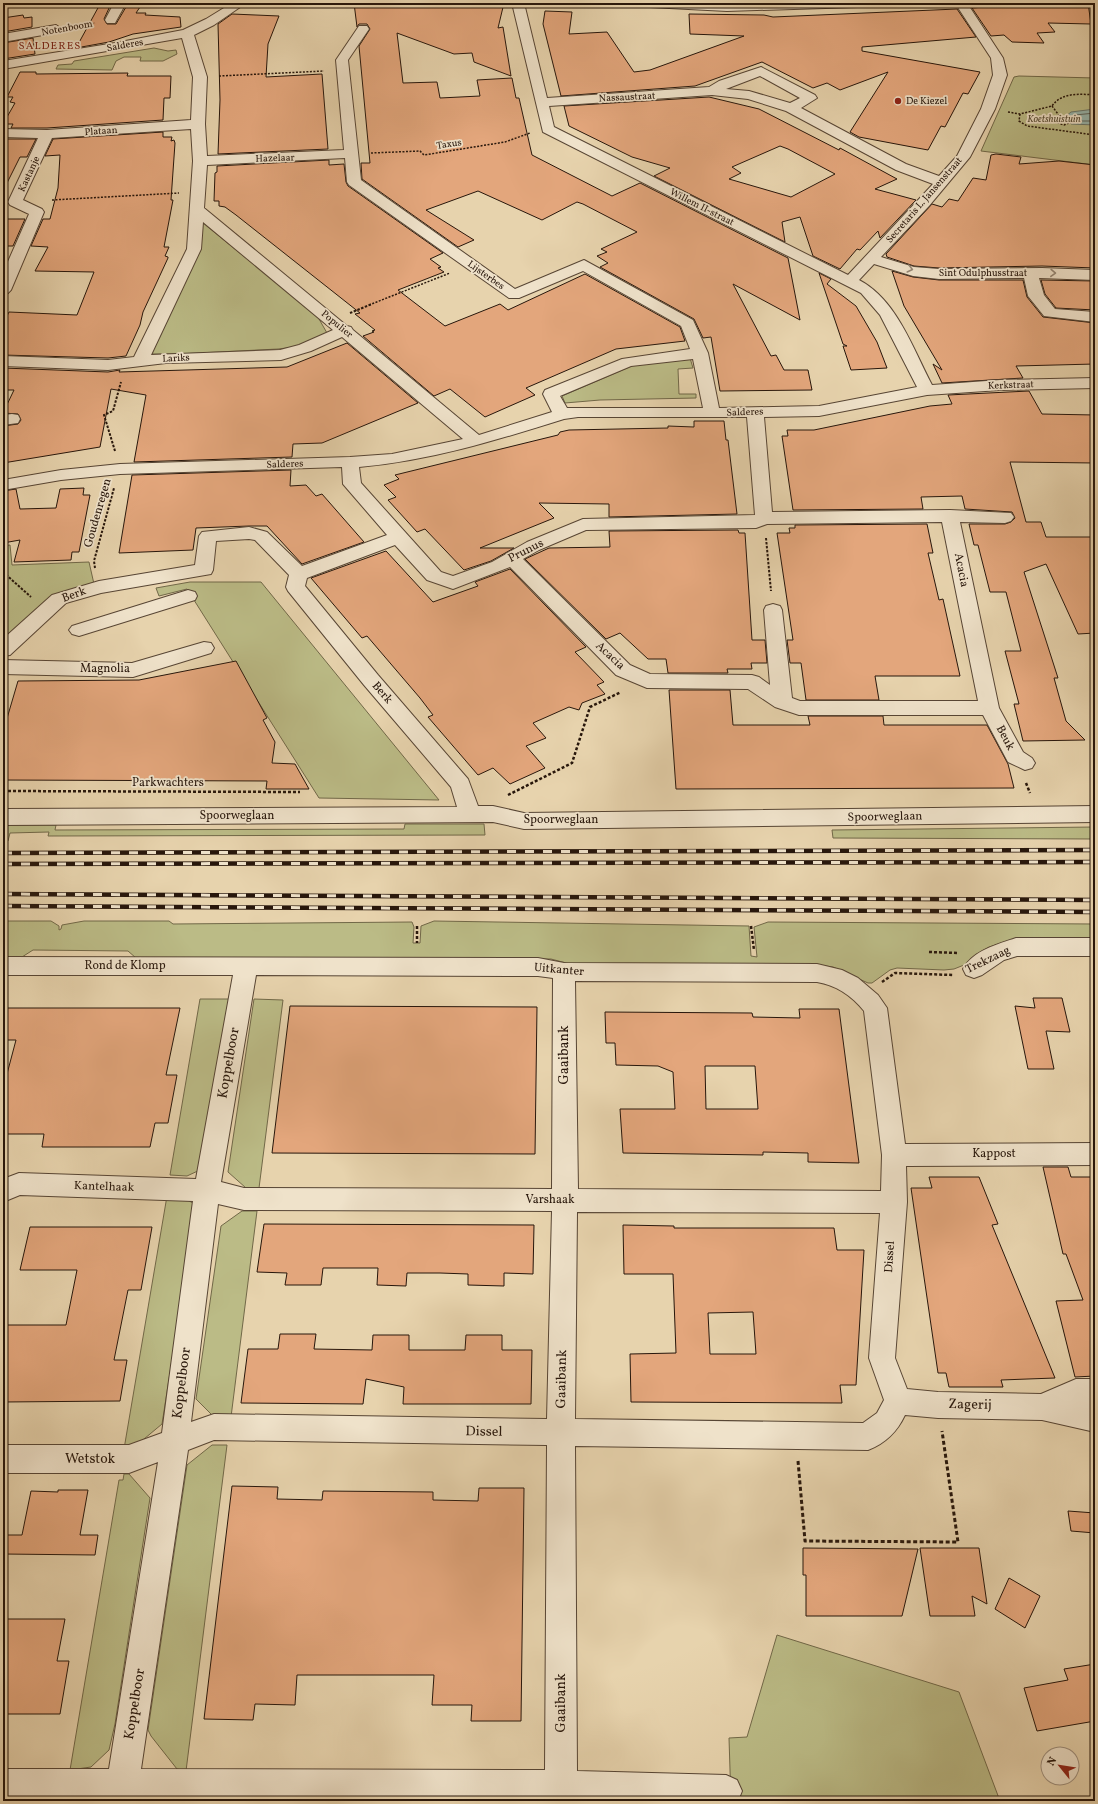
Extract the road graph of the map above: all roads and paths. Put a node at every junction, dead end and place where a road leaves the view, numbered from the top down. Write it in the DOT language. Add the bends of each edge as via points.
graph roads {
  1 [pos="120,3"];
  2 [pos="240,3"];
  3 [pos="518,3"];
  4 [pos="650,3"];
  5 [pos="857,3"];
  6 [pos="961,3"];
  7 [pos="841,4"];
  8 [pos="111,20"];
  9 [pos="363,29"];
  10 [pos="56,30"];
  11 [pos="187,33"];
  12 [pos="3,38"];
  13 [pos="3,64"];
  14 [pos="342,70"];
  15 [pos="200,77"];
  16 [pos="712,91"];
  17 [pos="1095,95"];
  18 [pos="542,102"];
  19 [pos="1052,106"];
  20 [pos="791,108"];
  21 [pos="988,109"];
  22 [pos="1020,114"];
  23 [pos="1061,118"];
  24 [pos="198,124"];
  25 [pos="547,126"];
  26 [pos="3,134"];
  27 [pos="47,134"];
  28 [pos="1095,135"];
  29 [pos="351,154"];
  30 [pos="200,161"];
  31 [pos="941,182"];
  32 [pos="198,192"];
  33 [pos="15,202"];
  34 [pos="197,209"];
  35 [pos="872,259"];
  36 [pos="471,264"];
  37 [pos="1030,273"];
  38 [pos="1095,275"];
  39 [pos="850,281"];
  40 [pos="3,290"];
  41 [pos="1095,316"];
  42 [pos="332,320"];
  43 [pos="345,330"];
  44 [pos="700,353"];
  45 [pos="3,361"];
  46 [pos="134,361"];
  47 [pos="1095,383"];
  48 [pos="927,390"];
  49 [pos="755,411"];
  50 [pos="712,413"];
  51 [pos="562,414"];
  52 [pos="476,441"];
  53 [pos="350,462"];
  54 [pos="120,469"];
  55 [pos="3,485"];
  56 [pos="950,516"];
  57 [pos="1005,517"];
  58 [pos="764,518"];
  59 [pos="399,537"];
  60 [pos="512,559"];
  61 [pos="3,572"];
  62 [pos="299,574"];
  63 [pos="140,581"];
  64 [pos="99,586"];
  65 [pos="188,596"];
  66 [pos="151,608"];
  67 [pos="48,609"];
  68 [pos="773,610"];
  69 [pos="79,630"];
  70 [pos="204,648"];
  71 [pos="3,650"];
  72 [pos="3,667"];
  73 [pos="647,681"];
  74 [pos="782,702"];
  75 [pos="989,708"];
  76 [pos="1020,760"];
  77 [pos="3,791"];
  78 [pos="470,814"];
  79 [pos="1095,814"];
  80 [pos="319,815"];
  81 [pos="1040,815"];
  82 [pos="3,817"];
  83 [pos="417,926"];
  84 [pos="752,926"];
  85 [pos="417,943"];
  86 [pos="1095,947"];
  87 [pos="754,957"];
  88 [pos="3,966"];
  89 [pos="246,966"];
  90 [pos="974,968"];
  91 [pos="564,972"];
  92 [pos="866,996"];
  93 [pos="1095,1154"];
  94 [pos="894,1155"];
  95 [pos="3,1190"];
  96 [pos="206,1190"];
  97 [pos="565,1200"];
  98 [pos="894,1202"];
  99 [pos="1095,1392"];
  100 [pos="898,1401"];
  101 [pos="938,1405"];
  102 [pos="1042,1407"];
  103 [pos="1095,1419"];
  104 [pos="561,1433"];
  105 [pos="796,1436"];
  106 [pos="175,1443"];
  107 [pos="3,1459"];
  108 [pos="3,1786"];
  109 [pos="726,1791"];
  110 [pos="121,1793"];
  111 [pos="561,1794"];
  112 [pos="668,1796"];
  1 -- 8 [label="street"];
  2 -- 11 [label="street, Salderes"];
  3 -- 18 [label="street"];
  4 -- 7 [label="street" via="727,7"];
  5 -- 7 [label="street"];
  6 -- 21 [label="street, Secretaris L. Jansenstraat" via="997,58 1000,75"];
  8 -- 10 [label="path, Notenboom"];
  9 -- 14 [label="street, Lijsterbes" via="342,60"];
  10 -- 12 [label="street, Notenboom"];
  11 -- 13 [label="street, Salderes"];
  11 -- 15 [label="street"];
  14 -- 15 [label="path"];
  14 -- 29 [label="street, Lijsterbes"];
  15 -- 24 [label="street"];
  16 -- 18 [label="street, Nassaustraat"];
  16 -- 20 [label="street, Nassaustraat" via="749,95"];
  16 -- 20 [label="street, Nassaustraat" via="761,71 810,98"];
  17 -- 19 [label="path" via="1076,94 1057,99"];
  18 -- 25 [label="street"];
  19 -- 22 [label="path"];
  19 -- 23 [label="path"];
  20 -- 31 [label="street, Nassaustraat" via="901,167"];
  21 -- 22 [label="path"];
  21 -- 31 [label="street, Secretaris L. Jansenstraat" via="963,157"];
  22 -- 28 [label="path" via="1020,121 1027,126"];
  23 -- 23 [label="path" via="1056,120 1058,123 1070,122"];
  24 -- 27 [label="street, Plataan"];
  24 -- 30 [label="street"];
  25 -- 29 [label="path, Taxus" via="505,142 424,155 420,151"];
  25 -- 39 [label="street, Willem II-straat" via="554,133"];
  26 -- 27 [label="street, Plataan"];
  27 -- 33 [label="street, Kastanje"];
  29 -- 30 [label="street, Hazelaar"];
  29 -- 36 [label="street, Lijsterbes" via="354,182"];
  30 -- 32 [label="street"];
  31 -- 35 [label="street, Secretaris L. Jansenstraat"];
  32 -- 33 [label="path"];
  32 -- 34 [label="street"];
  33 -- 40 [label="street, Kastanje" via="37,212"];
  34 -- 42 [label="street, Populier"];
  34 -- 46 [label="street" via="194,249"];
  35 -- 37 [label="street, Sint Odulphusstraat, one-way" via="913,271 939,274"];
  35 -- 39 [label="street, Secretaris L. Jansenstraat"];
  36 -- 42 [label="path"];
  36 -- 44 [label="street, Lijsterbes" via="514,295 584,265 687,323"];
  37 -- 38 [label="street, Sint Odulphusstraat, one-way"];
  37 -- 41 [label="street" via="1036,296 1050,313"];
  39 -- 48 [label="street, Willem II-straat" via="866,290 887,313"];
  42 -- 43 [label="street, Populier"];
  43 -- 46 [label="street, Lariks" via="305,348 281,355"];
  43 -- 52 [label="street, Populier"];
  44 -- 50 [label="street, Lijsterbes"];
  44 -- 51 [label="street" via="628,362 551,394"];
  45 -- 46 [label="street, Lariks" via="108,365"];
  46 -- 54 [label="path" via="114,411 104,415"];
  47 -- 48 [label="street, Kerkstraat"];
  48 -- 49 [label="street, Salderes" via="819,411"];
  49 -- 50 [label="street, Salderes"];
  49 -- 58 [label="street"];
  50 -- 51 [label="street, Salderes"];
  51 -- 52 [label="street, Salderes"];
  52 -- 53 [label="street, Salderes" via="392,459"];
  53 -- 54 [label="street, Salderes"];
  53 -- 59 [label="street, Prunus" via="352,484"];
  54 -- 55 [label="street, Salderes" via="61,475"];
  54 -- 64 [label="path, Goudenregen" via="94,561"];
  56 -- 57 [label="street"];
  56 -- 58 [label="street"];
  56 -- 75 [label="street, Acacia"];
  58 -- 60 [label="street, Prunus" via="756,522 583,525 533,546"];
  58 -- 68 [label="path"];
  59 -- 60 [label="street, Prunus" via="434,576 453,583"];
  59 -- 62 [label="street"];
  60 -- 73 [label="street, Acacia" via="623,670"];
  61 -- 67 [label="path"];
  62 -- 63 [label="street, Berk" via="261,536 249,533 208,536 204,570"];
  62 -- 78 [label="street, Berk" via="295,587 460,784"];
  63 -- 64 [label="street, Berk"];
  63 -- 66 [label="street"];
  64 -- 67 [label="street, Berk" via="59,599"];
  65 -- 66 [label="street"];
  66 -- 69 [label="street"];
  67 -- 71 [label="street, Berk"];
  68 -- 74 [label="street"];
  70 -- 72 [label="street, Magnolia" via="133,670"];
  73 -- 74 [label="street, Acacia" via="752,682"];
  73 -- 78 [label="path" via="590,707 572,763"];
  74 -- 75 [label="street, Acacia" via="799,708"];
  75 -- 76 [label="street, Beuk"];
  76 -- 81 [label="path"];
  77 -- 80 [label="path, Parkwachters" via="306,792"];
  78 -- 80 [label="street, Spoorweglaan"];
  78 -- 81 [label="street, Spoorweglaan" via="493,814 524,821"];
  79 -- 81 [label="street, Spoorweglaan"];
  80 -- 82 [label="street, Spoorweglaan"];
  83 -- 85 [label="path"];
  84 -- 87 [label="path"];
  86 -- 90 [label="street, Trekzaag" via="1016,947 996,954"];
  88 -- 89 [label="street, Rond de Klomp"];
  89 -- 91 [label="street, Uitkanter" via="538,967"];
  89 -- 96 [label="street, Koppelboor"];
  90 -- 92 [label="path, Trekzaag" via="954,975 895,974"];
  91 -- 92 [label="street, Uitkanter" via="824,974 841,979"];
  91 -- 97 [label="street, Gaaibank"];
  92 -- 94 [label="street, Dissel" via="875,1008"];
  93 -- 94 [label="street, Kappost"];
  94 -- 98 [label="street, Dissel"];
  95 -- 96 [label="street, Kantelhaak" via="20,1184"];
  96 -- 97 [label="street, Varshaak" via="244,1199"];
  96 -- 106 [label="street, Koppelboor"];
  97 -- 98 [label="street, Varshaak"];
  97 -- 104 [label="street, Gaaibank"];
  98 -- 100 [label="street, Dissel" via="882,1358"];
  99 -- 102 [label="street, Zagerij" via="1076,1392"];
  100 -- 101 [label="street, Zagerij"];
  100 -- 105 [label="street, Dissel" via="887,1422 868,1437"];
  101 -- 102 [label="street, Zagerij"];
  101 -- 105 [label="path" via="958,1542 805,1541"];
  102 -- 103 [label="street, Zagerij"];
  104 -- 105 [label="street, Dissel"];
  104 -- 106 [label="street, Dissel" via="214,1427"];
  104 -- 111 [label="street, Gaaibank"];
  106 -- 107 [label="street, Wetstok" via="129,1459"];
  106 -- 110 [label="street, Koppelboor"];
  108 -- 110 [label="street"];
  109 -- 112 [label="street"];
  110 -- 111 [label="street"];
  111 -- 112 [label="street"];
}
